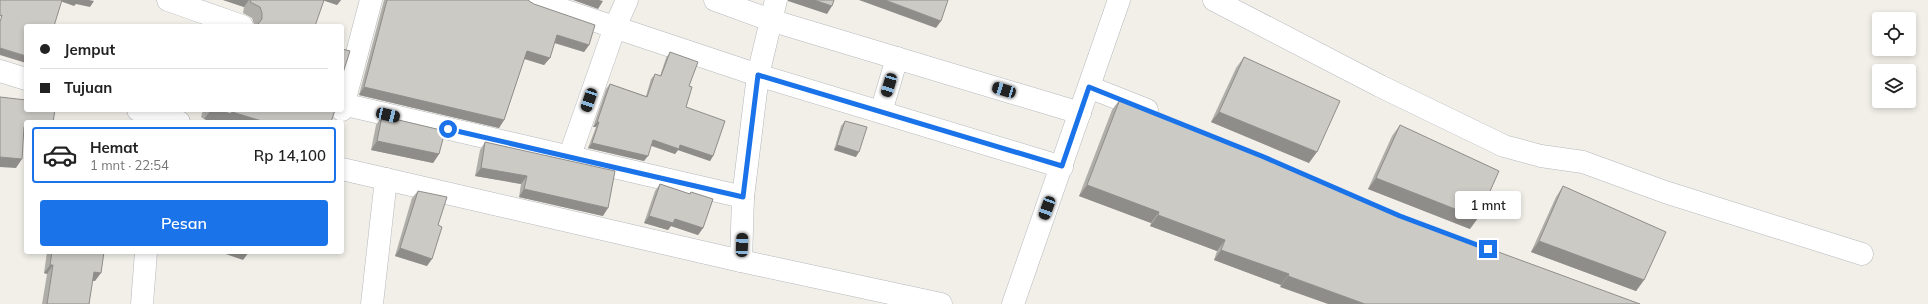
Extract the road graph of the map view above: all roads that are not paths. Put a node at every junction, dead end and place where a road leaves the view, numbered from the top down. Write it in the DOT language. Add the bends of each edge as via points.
graph roads {
  1 [pos="168,0"];
  2 [pos="370,0"];
  3 [pos="534,0"];
  4 [pos="627,0"];
  5 [pos="715,0"];
  6 [pos="1119,0"];
  7 [pos="1214,0"];
  8 [pos="773,10"];
  9 [pos="236,24"];
  10 [pos="615,27"];
  11 [pos="897,58"];
  12 [pos="348,63"];
  13 [pos="0,72"];
  14 [pos="758,75"];
  15 [pos="24,78"];
  16 [pos="1089,87"];
  17 [pos="344,94"];
  18 [pos="344,110"];
  19 [pos="881,112"];
  20 [pos="1080,113"];
  21 [pos="144,115"];
  22 [pos="1169,119"];
  23 [pos="170,120"];
  24 [pos="569,158"];
  25 [pos="1062,166"];
  26 [pos="344,169"];
  27 [pos="386,179"];
  28 [pos="743,197"];
  29 [pos="146,254"];
  30 [pos="1862,254"];
  31 [pos="741,261"];
  32 [pos="142,304"];
  33 [pos="372,304"];
  34 [pos="942,304"];
  35 [pos="1013,304"];
  1 -- 9 [label="street"];
  2 -- 12 [label="street"];
  3 -- 10 [label="street"];
  4 -- 10 [label="street"];
  5 -- 8 [label="street"];
  6 -- 16 [label="street"];
  7 -- 30 [label="street" via="1380,86 1504,146 1541,156 1583,162 1665,192"];
  8 -- 11 [label="street"];
  8 -- 14 [label="street"];
  10 -- 14 [label="street"];
  10 -- 24 [label="street"];
  11 -- 19 [label="street"];
  11 -- 20 [label="street"];
  12 -- 17 [label="street"];
  13 -- 15 [label="street"];
  14 -- 19 [label="street"];
  14 -- 28 [label="street"];
  16 -- 20 [label="street"];
  16 -- 22 [label="street"];
  18 -- 24 [label="street"];
  19 -- 25 [label="street"];
  20 -- 25 [label="street"];
  21 -- 23 [label="street"];
  24 -- 28 [label="street"];
  25 -- 35 [label="street"];
  26 -- 27 [label="street"];
  27 -- 31 [label="street"];
  27 -- 33 [label="street"];
  28 -- 31 [label="street"];
  29 -- 32 [label="street"];
  31 -- 34 [label="street"];
}
